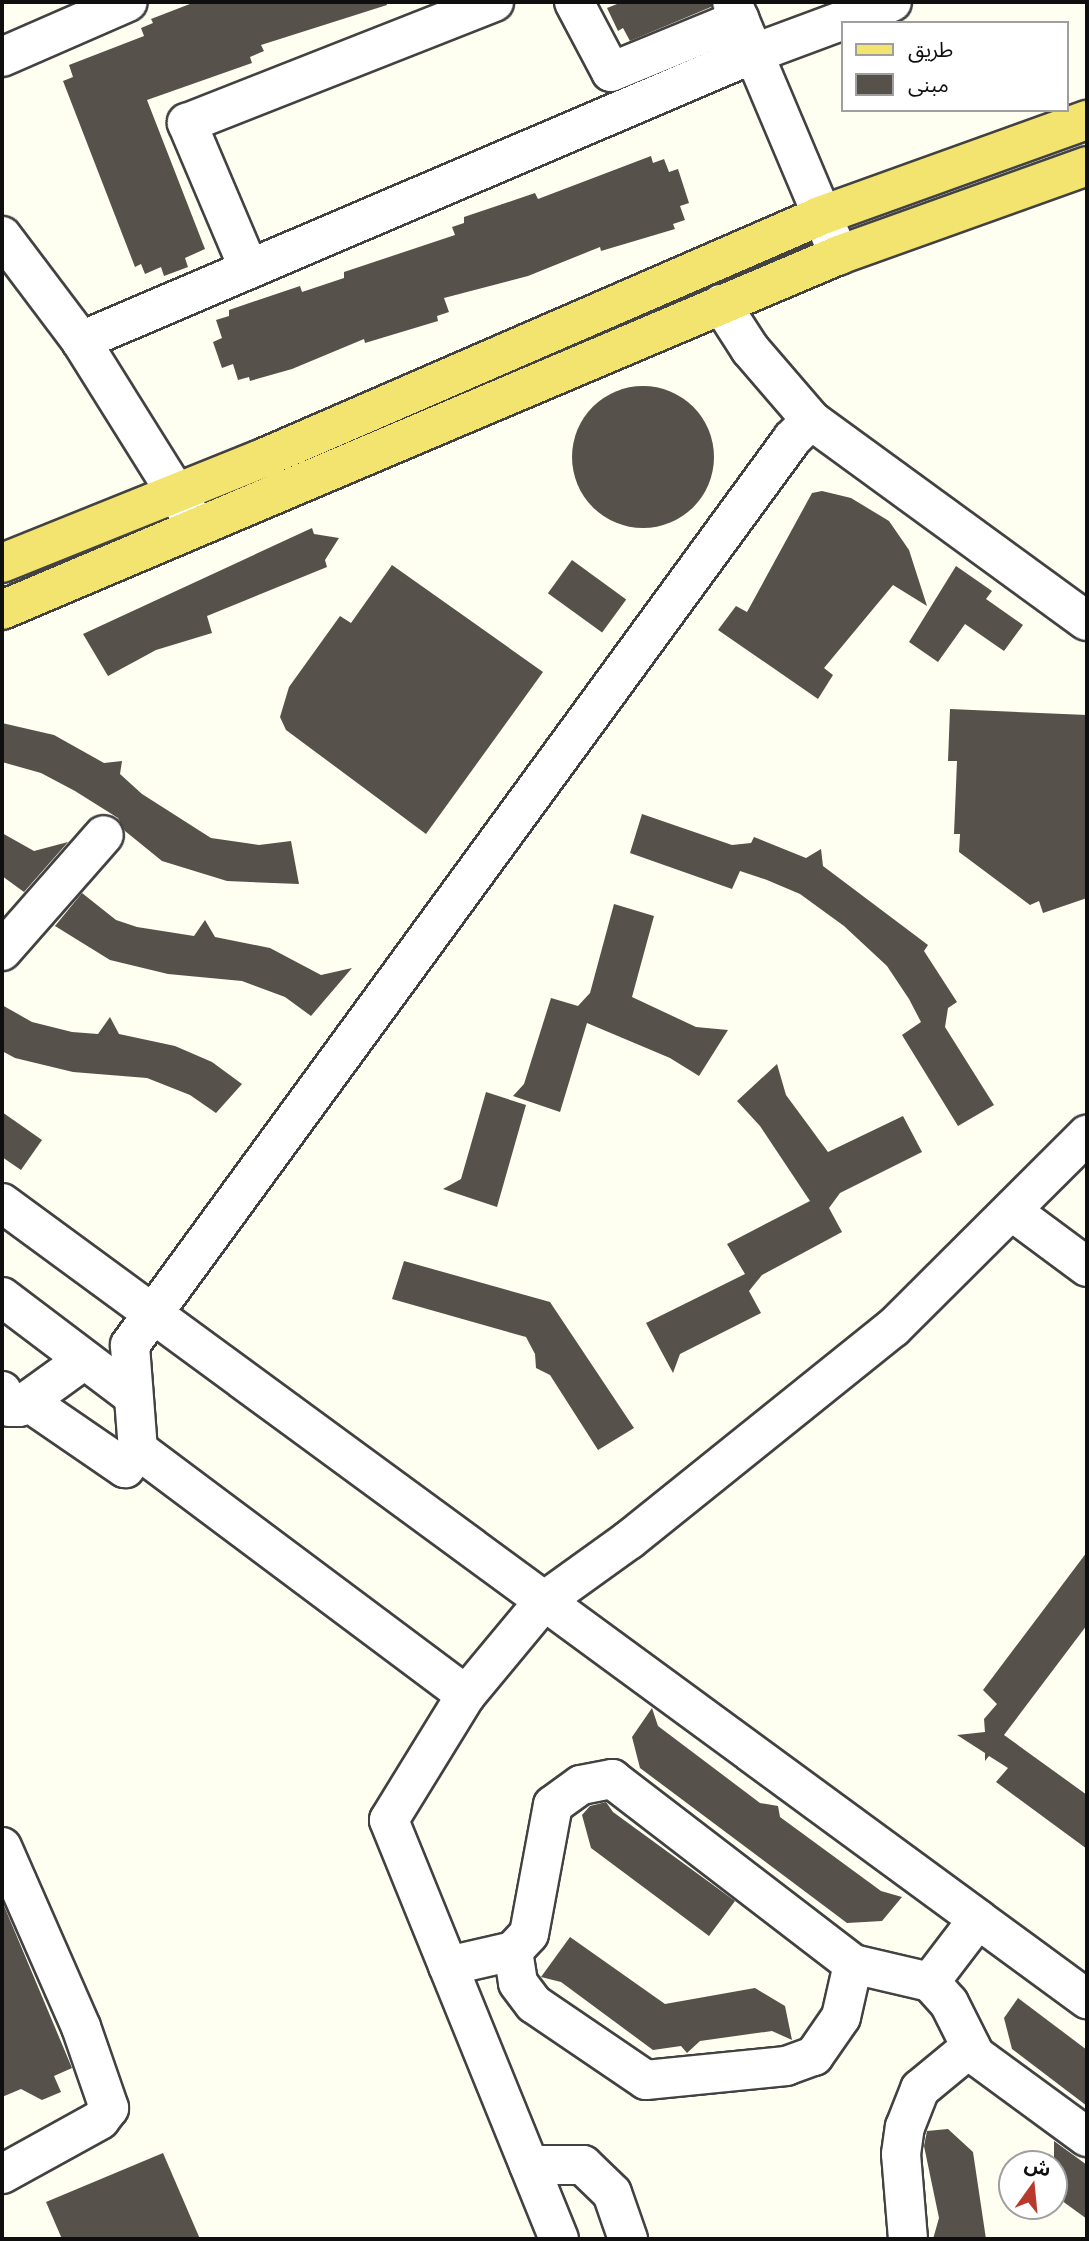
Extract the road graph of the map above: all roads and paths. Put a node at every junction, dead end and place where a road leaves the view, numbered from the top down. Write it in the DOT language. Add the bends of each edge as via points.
graph roads {
  1 [pos="128,2"];
  2 [pos="494,2"];
  3 [pos="574,2"];
  4 [pos="892,2"];
  5 [pos="736,10"];
  6 [pos="755,53"];
  7 [pos="2,57"];
  8 [pos="1087,120"];
  9 [pos="1087,166"];
  10 [pos="820,216"];
  11 [pos="2,236"];
  12 [pos="839,255"];
  13 [pos="249,269"];
  14 [pos="721,304"];
  15 [pos="81,341"];
  16 [pos="811,420"];
  17 [pos="177,491"];
  18 [pos="197,527"];
  19 [pos="2,563"];
  20 [pos="2,610"];
  21 [pos="1087,621"];
  22 [pos="104,835"];
  23 [pos="2,951"];
  24 [pos="1087,1135"];
  25 [pos="2,1203"];
  26 [pos="1013,1212"];
  27 [pos="1087,1267"];
  28 [pos="2,1297"];
  29 [pos="153,1315"];
  30 [pos="84,1360"];
  31 [pos="15,1396"];
  32 [pos="133,1396"];
  33 [pos="138,1450"];
  34 [pos="544,1601"];
  35 [pos="466,1695"];
  36 [pos="2,1847"];
  37 [pos="978,1919"];
  38 [pos="513,1951"];
  39 [pos="853,1964"];
  40 [pos="448,1966"];
  41 [pos="930,1982"];
  42 [pos="1087,2000"];
  43 [pos="971,2048"];
  44 [pos="1087,2137"];
  45 [pos="529,2165"];
  46 [pos="4,2171"];
  47 [pos="559,2239"];
  48 [pos="628,2239"];
  49 [pos="908,2239"];
  1 -- 7 [label="street"];
  2 -- 13 [label="street" via="187,123"];
  3 -- 5 [label="street" via="611,72"];
  4 -- 6 [label="street"];
  5 -- 6 [label="street"];
  6 -- 10 [label="street"];
  6 -- 13 [label="street"];
  8 -- 10 [label="main road"];
  9 -- 12 [label="main road"];
  10 -- 12 [label="street"];
  10 -- 17 [label="main road" via="261,459"];
  11 -- 15 [label="street"];
  12 -- 14 [label="main road"];
  13 -- 15 [label="street"];
  14 -- 16 [label="street" via="750,349"];
  14 -- 18 [label="main road"];
  15 -- 17 [label="street"];
  16 -- 21 [label="street"];
  16 -- 29 [label="street" via="792,439"];
  17 -- 18 [label="street"];
  17 -- 19 [label="main road"];
  18 -- 20 [label="main road"];
  22 -- 23 [label="street"];
  24 -- 26 [label="street"];
  25 -- 29 [label="street"];
  26 -- 27 [label="street"];
  26 -- 34 [label="street" via="893,1328 629,1540"];
  28 -- 30 [label="street"];
  29 -- 32 [label="street" via="130,1345"];
  29 -- 34 [label="street"];
  30 -- 31 [label="street"];
  30 -- 32 [label="street"];
  31 -- 33 [label="street" via="125,1468"];
  32 -- 33 [label="street"];
  33 -- 35 [label="street"];
  34 -- 35 [label="street"];
  34 -- 37 [label="street"];
  35 -- 40 [label="street" via="389,1820"];
  36 -- 46 [label="street" via="81,2027 109,2108 100,2120"];
  37 -- 41 [label="street"];
  37 -- 42 [label="street"];
  38 -- 39 [label="street" via="518,1983 534,2004 646,2080 786,2066 814,2056 841,2017"];
  38 -- 39 [label="street" via="529,1934 552,1805 581,1784 612,1779"];
  38 -- 40 [label="street"];
  39 -- 41 [label="street"];
  40 -- 45 [label="street"];
  41 -- 43 [label="street" via="949,2003"];
  43 -- 44 [label="street"];
  43 -- 49 [label="street" via="920,2089 905,2127 901,2154"];
  45 -- 47 [label="street"];
  45 -- 48 [label="street" via="583,2165 612,2193"];
}
